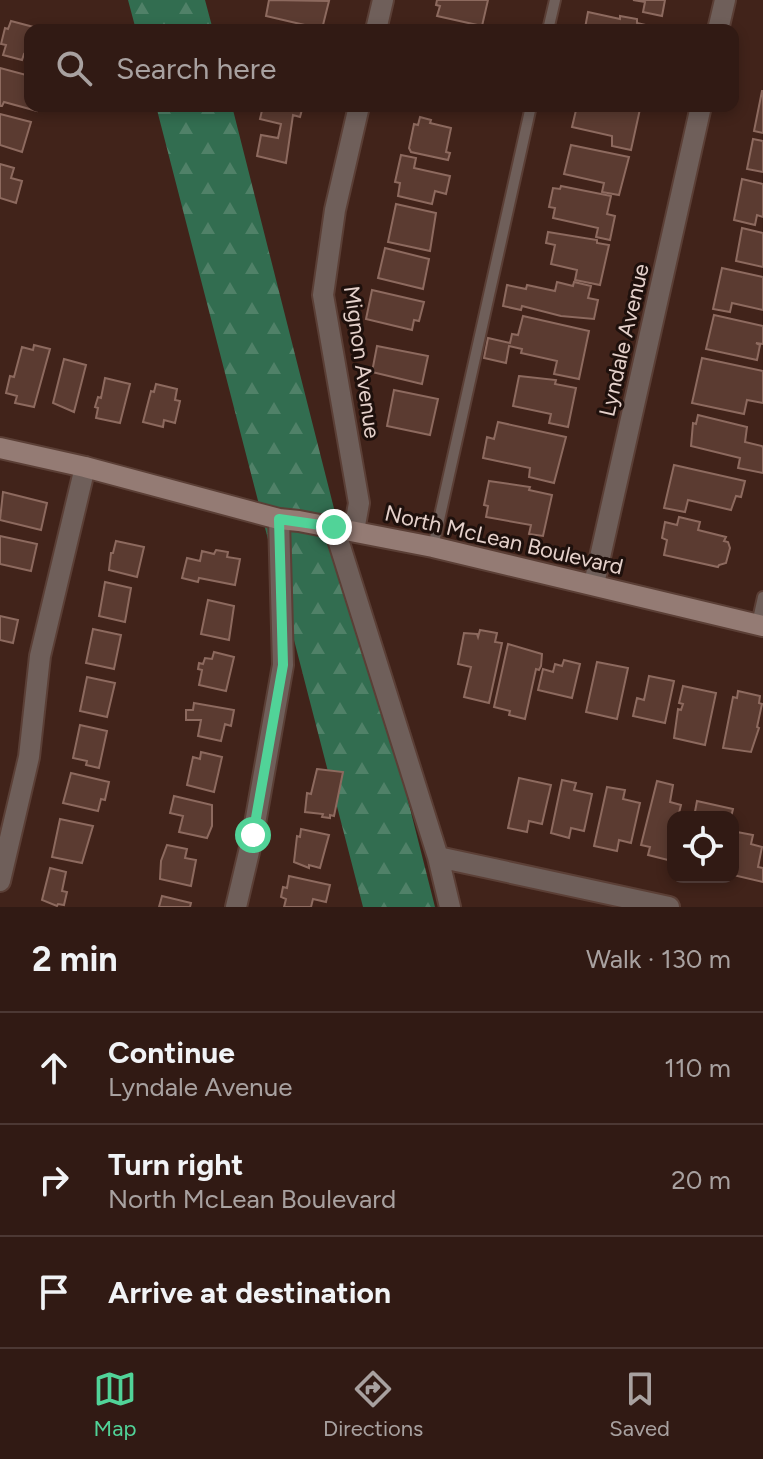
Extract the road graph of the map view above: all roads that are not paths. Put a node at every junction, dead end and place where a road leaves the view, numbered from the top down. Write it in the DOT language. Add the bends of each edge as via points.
graph roads {
  1 [pos="383,0"];
  2 [pos="555,0"];
  3 [pos="725,0"];
  4 [pos="377,24"];
  5 [pos="549,24"];
  6 [pos="719,24"];
  7 [pos="358,112"];
  8 [pos="530,112"];
  9 [pos="700,112"];
  10 [pos="0,448"];
  11 [pos="85,467"];
  12 [pos="279,519"];
  13 [pos="344,529"];
  14 [pos="433,547"];
  15 [pos="594,584"];
  16 [pos="763,597"];
  17 [pos="760,625"];
  18 [pos="438,857"];
  19 [pos="0,881"];
  20 [pos="236,907"];
  21 [pos="450,907"];
  22 [pos="669,907"];
  1 -- 4 [label="street"];
  2 -- 5 [label="lane"];
  3 -- 6 [label="street"];
  7 -- 13 [label="street, Mignon Avenue" via="335,210 323,295 359,503"];
  8 -- 14 [label="lane"];
  9 -- 15 [label="street, Lyndale Avenue"];
  10 -- 11 [label="main road, North McLean Boulevard"];
  11 -- 12 [label="main road, North McLean Boulevard"];
  11 -- 19 [label="street" via="40,656 29,757"];
  12 -- 13 [label="main road, North McLean Boulevard"];
  12 -- 20 [label="street" via="283,665"];
  13 -- 14 [label="main road, North McLean Boulevard"];
  13 -- 18 [label="street"];
  14 -- 15 [label="main road, North McLean Boulevard"];
  15 -- 17 [label="main road, North McLean Boulevard"];
  16 -- 17 [label="lane"];
  18 -- 21 [label="street"];
  18 -- 22 [label="street"];
}
